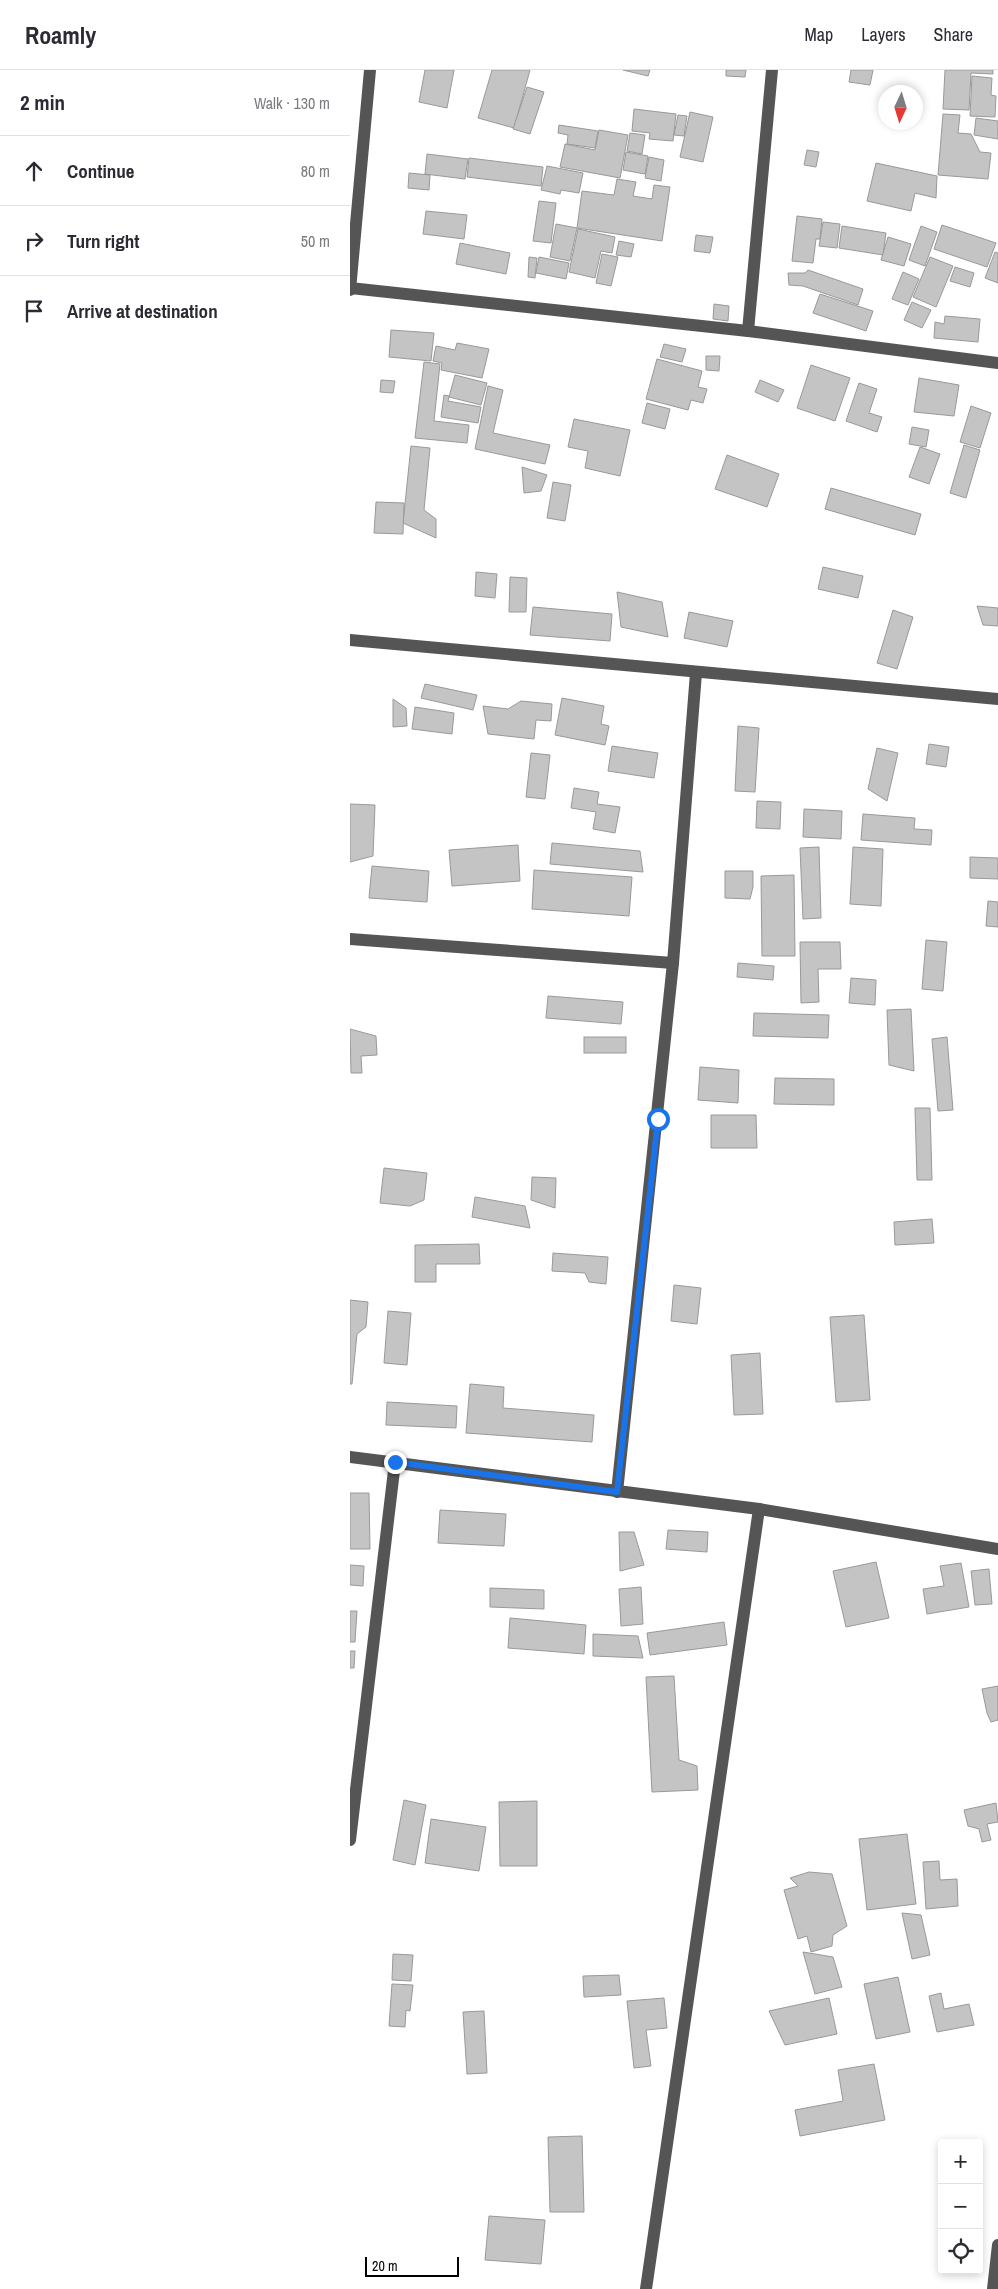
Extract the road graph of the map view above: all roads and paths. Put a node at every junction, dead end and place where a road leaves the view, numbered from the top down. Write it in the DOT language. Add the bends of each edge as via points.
graph roads {
  1 [pos="370,70"];
  2 [pos="772,70"];
  3 [pos="350,289"];
  4 [pos="748,331"];
  5 [pos="998,363"];
  6 [pos="350,640"];
  7 [pos="696,673"];
  8 [pos="998,699"];
  9 [pos="350,939"];
  10 [pos="673,963"];
  11 [pos="350,1457"];
  12 [pos="395,1462"];
  13 [pos="617,1492"];
  14 [pos="758,1509"];
  15 [pos="998,1549"];
  16 [pos="350,1840"];
  17 [pos="998,2245"];
  18 [pos="646,2289"];
  19 [pos="993,2289"];
  1 -- 3 [label="street"];
  2 -- 4 [label="street"];
  3 -- 4 [label="street"];
  4 -- 5 [label="street"];
  6 -- 7 [label="street"];
  7 -- 8 [label="street"];
  7 -- 10 [label="street"];
  9 -- 10 [label="street"];
  10 -- 13 [label="street"];
  11 -- 12 [label="street"];
  12 -- 13 [label="street"];
  12 -- 16 [label="street"];
  13 -- 14 [label="street"];
  14 -- 15 [label="street"];
  14 -- 18 [label="street"];
  17 -- 19 [label="street"];
}
